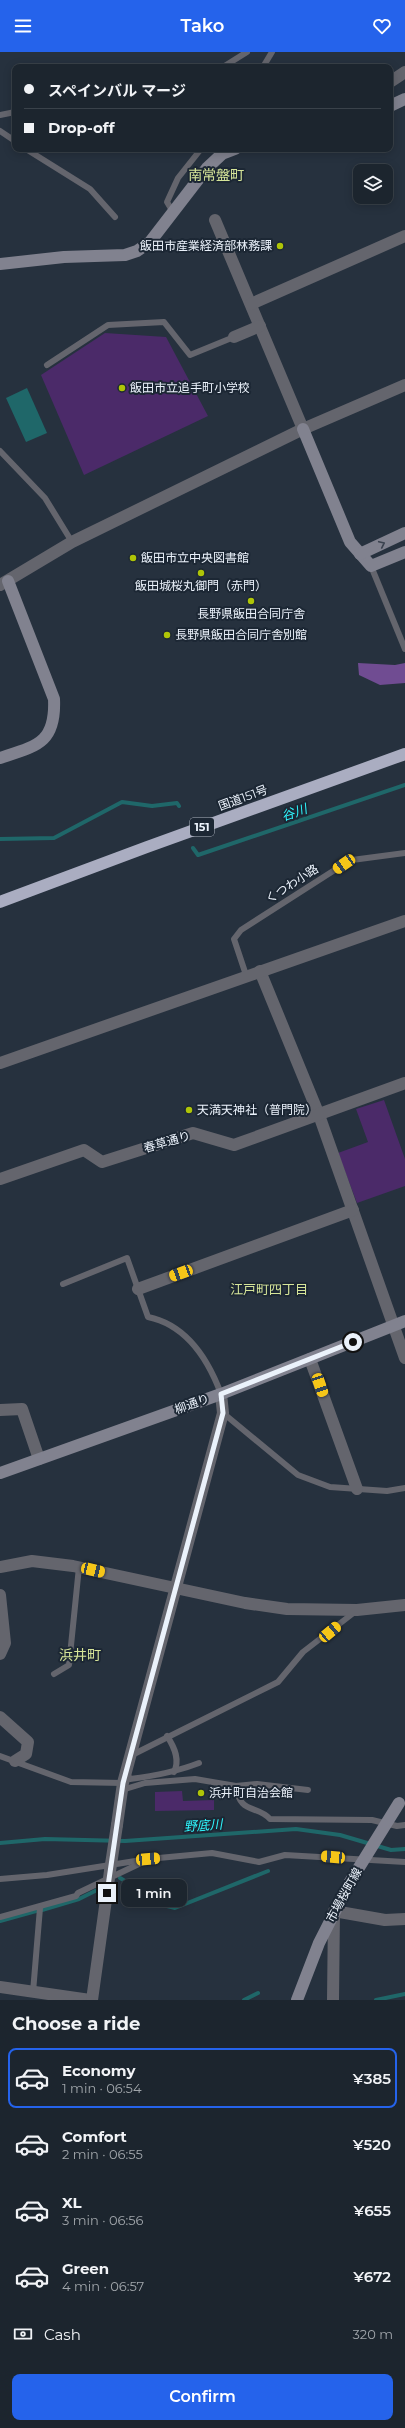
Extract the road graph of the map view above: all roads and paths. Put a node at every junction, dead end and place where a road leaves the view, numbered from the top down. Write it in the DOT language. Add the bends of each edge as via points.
graph roads {
  1 [pos="247,52"];
  2 [pos="272,52"];
  3 [pos="228,64"];
  4 [pos="265,64"];
  5 [pos="405,72"];
  6 [pos="393,80"];
  7 [pos="405,99"];
  8 [pos="393,105"];
  9 [pos="12,113"];
  10 [pos="0,115"];
  11 [pos="0,131"];
  12 [pos="12,139"];
  13 [pos="31,152"];
  14 [pos="199,152"];
  15 [pos="227,152"];
  16 [pos="174,213"];
  17 [pos="115,217"];
  18 [pos="215,220"];
  19 [pos="405,236"];
  20 [pos="0,264"];
  21 [pos="251,304"];
  22 [pos="260,326"];
  23 [pos="234,337"];
  24 [pos="47,365"];
  25 [pos="405,384"];
  26 [pos="303,429"];
  27 [pos="0,452"];
  28 [pos="405,533"];
  29 [pos="72,542"];
  30 [pos="405,552"];
  31 [pos="360,554"];
  32 [pos="371,566"];
  33 [pos="4,583"];
  34 [pos="405,649"];
  35 [pos="405,754"];
  36 [pos="0,758"];
  37 [pos="405,853"];
  38 [pos="0,902"];
  39 [pos="405,921"];
  40 [pos="260,971"];
  41 [pos="246,976"];
  42 [pos="0,1063"];
  43 [pos="405,1083"];
  44 [pos="319,1115"];
  45 [pos="0,1179"];
  46 [pos="354,1210"];
  47 [pos="63,1284"];
  48 [pos="138,1289"];
  49 [pos="400,1324"];
  50 [pos="405,1358"];
  51 [pos="310,1359"];
  52 [pos="221,1394"];
  53 [pos="0,1410"];
  54 [pos="223,1413"];
  55 [pos="39,1459"];
  56 [pos="0,1473"];
  57 [pos="405,1488"];
  58 [pos="357,1489"];
  59 [pos="0,1567"];
  60 [pos="79,1567"];
  61 [pos="175,1589"];
  62 [pos="0,1594"];
  63 [pos="405,1605"];
  64 [pos="2,1610"];
  65 [pos="357,1610"];
  66 [pos="0,1654"];
  67 [pos="54,1674"];
  68 [pos="0,1717"];
  69 [pos="168,1736"];
  70 [pos="0,1756"];
  71 [pos="130,1756"];
  72 [pos="15,1761"];
  73 [pos="199,1763"];
  74 [pos="174,1772"];
  75 [pos="124,1782"];
  76 [pos="236,1786"];
  77 [pos="308,1790"];
  78 [pos="402,1800"];
  79 [pos="405,1825"];
  80 [pos="148,1859"];
  81 [pos="405,1862"];
  82 [pos="109,1874"];
  83 [pos="0,1879"];
  84 [pos="40,1908"];
  85 [pos="334,1911"];
  86 [pos="0,1917"];
  87 [pos="405,1918"];
  88 [pos="0,1987"];
  89 [pos="33,1992"];
  90 [pos="91,2000"];
  91 [pos="297,2000"];
  92 [pos="333,2000"];
  1 -- 3 [label="lane"];
  2 -- 4 [label="lane"];
  5 -- 6 [label="street"];
  7 -- 8 [label="street"];
  9 -- 10 [label="lane"];
  11 -- 12 [label="lane"];
  13 -- 17 [label="lane" via="90,189"];
  14 -- 16 [label="lane" via="178,178 167,202"];
  15 -- 16 [label="street" via="207,168"];
  16 -- 20 [label="street" via="150,242 125,255 64,257"];
  18 -- 21 [label="street"];
  19 -- 21 [label="street"];
  21 -- 22 [label="street"];
  22 -- 23 [label="street"];
  22 -- 26 [label="street"];
  23 -- 24 [label="lane" via="190,355 164,322 108,325"];
  25 -- 26 [label="street"];
  26 -- 29 [label="street"];
  26 -- 31 [label="street" via="350,542"];
  27 -- 29 [label="lane" via="45,498"];
  31 -- 28 [label="street, one-way"];
  29 -- 33 [label="street"];
  30 -- 32 [label="street"];
  31 -- 32 [label="street"];
  32 -- 34 [label="lane"];
  33 -- 36 [label="street" via="54,698 55,719 47,736 33,748"];
  35 -- 38 [label="highway, 国道151号 / 151"];
  37 -- 41 [label="lane, くつわ小路" via="352,860 241,930 234,939"];
  39 -- 40 [label="street"];
  40 -- 41 [label="street"];
  40 -- 44 [label="street"];
  41 -- 42 [label="street"];
  43 -- 44 [label="street, 春草通り"];
  44 -- 45 [label="street, 春草通り" via="234,1145 192,1133 102,1162 84,1150"];
  44 -- 46 [label="street"];
  46 -- 48 [label="street"];
  46 -- 49 [label="street"];
  47 -- 48 [label="lane" via="126,1258"];
  48 -- 52 [label="lane" via="148,1318 171,1325 195,1346 207,1362"];
  49 -- 50 [label="street"];
  49 -- 51 [label="street, 柳通り"];
  51 -- 52 [label="street, 柳通り"];
  51 -- 58 [label="street"];
  52 -- 54 [label="street"];
  52 -- 55 [label="street, 柳通り"];
  53 -- 55 [label="street" via="22,1409"];
  54 -- 58 [label="lane" via="298,1475 330,1487"];
  54 -- 61 [label="street"];
  55 -- 56 [label="street, 柳通り"];
  57 -- 58 [label="lane" via="387,1491"];
  59 -- 60 [label="street" via="32,1561"];
  60 -- 61 [label="street"];
  60 -- 67 [label="lane" via="69,1665"];
  61 -- 65 [label="street" via="287,1609"];
  61 -- 71 [label="street"];
  62 -- 64 [label="street"];
  63 -- 65 [label="street"];
  64 -- 66 [label="street" via="5,1643"];
  65 -- 69 [label="lane" via="303,1652 278,1682"];
  68 -- 72 [label="street" via="28,1742 26,1754"];
  69 -- 71 [label="lane"];
  69 -- 74 [label="lane" via="178,1764"];
  70 -- 72 [label="lane"];
  71 -- 75 [label="street"];
  72 -- 75 [label="lane" via="71,1782"];
  73 -- 74 [label="lane"];
  74 -- 75 [label="lane"];
  75 -- 76 [label="lane" via="195,1779"];
  75 -- 82 [label="street, bridge"];
  76 -- 77 [label="lane" via="257,1784"];
  76 -- 79 [label="lane" via="240,1801 254,1812 265,1813 270,1819 372,1820"];
  78 -- 85 [label="street, 市場桜町線, bridge"];
  80 -- 81 [label="lane" via="212,1853 259,1862 285,1855"];
  80 -- 82 [label="lane"];
  80 -- 83 [label="lane" via="47,1875"];
  82 -- 84 [label="lane" via="76,1896"];
  82 -- 90 [label="street"];
  84 -- 86 [label="lane"];
  84 -- 89 [label="lane"];
  85 -- 87 [label="street" via="384,1920"];
  85 -- 91 [label="street, 市場桜町線"];
  85 -- 92 [label="street"];
  88 -- 89 [label="street"];
  89 -- 90 [label="street"];
}
